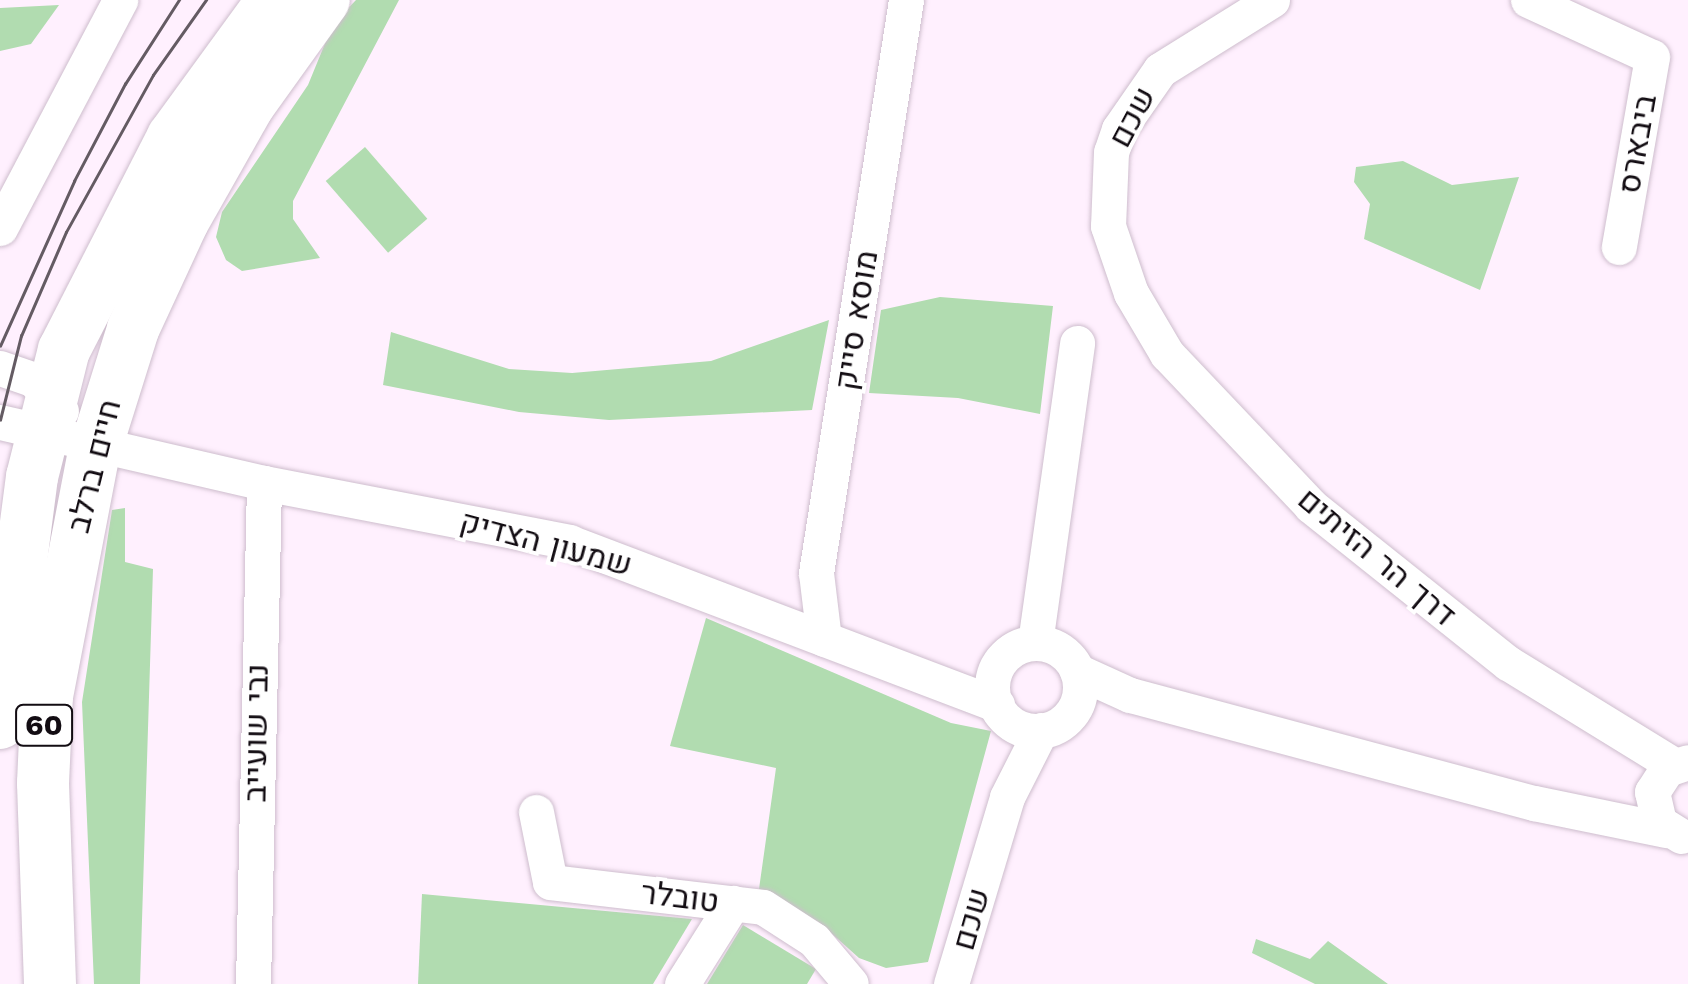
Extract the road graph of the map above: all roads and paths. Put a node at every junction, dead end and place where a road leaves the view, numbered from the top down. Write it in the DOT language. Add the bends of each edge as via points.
graph roads {
  1 [pos="120,0"];
  2 [pos="273,0"];
  3 [pos="324,0"];
  4 [pos="906,0"];
  5 [pos="1272,0"];
  6 [pos="1528,0"];
  7 [pos="0,228"];
  8 [pos="1619,247"];
  9 [pos="1131,293"];
  10 [pos="1077,343"];
  11 [pos="0,368"];
  12 [pos="60,422"];
  13 [pos="264,483"];
  14 [pos="824,638"];
  15 [pos="1036,643"];
  16 [pos="1076,688"];
  17 [pos="1016,719"];
  18 [pos="0,723"];
  19 [pos="1673,770"];
  20 [pos="1568,811"];
  21 [pos="536,812"];
  22 [pos="1677,833"];
  23 [pos="733,904"];
  24 [pos="50,984"];
  25 [pos="253,984"];
  26 [pos="682,984"];
  27 [pos="851,984"];
  28 [pos="951,984"];
  1 -- 7 [label="street"];
  2 -- 12 [label="highway, חיים ברלב / 60" via="173,138"];
  3 -- 12 [label="highway, חיים ברלב / 60" via="248,106 182,221 133,329"];
  4 -- 14 [label="street, מוסא סייק" via="816,574"];
  5 -- 9 [label="street, שכם" via="1160,70 1132,104 1111,152 1108,226"];
  6 -- 8 [label="street, ביבארס" via="1652,57"];
  9 -- 19 [label="street, דרך הר הזיתים" via="1168,354 1311,506 1508,663"];
  10 -- 15 [label="street"];
  11 -- 12 [label="street, שמעון הצדיק" via="24,374"];
  12 -- 13 [label="street, שמעון הצדיק"];
  12 -- 18 [label="highway, חיים ברלב / 60"];
  12 -- 24 [label="highway, חיים ברלב / 60" via="46,710"];
  13 -- 14 [label="street, שמעון הצדיק" via="569,542"];
  13 -- 25 [label="street, נבי שועייב"];
  14 -- 17 [label="street, שמעון הצדיק"];
  15 -- 16 [label="street" via="1061,651"];
  15 -- 17 [label="street" via="1016,648 997,666"];
  16 -- 17 [label="street" via="1062,722"];
  16 -- 20 [label="street" via="1151,700"];
  17 -- 28 [label="street, שכם" via="1006,796"];
  19 -- 20 [label="street" via="1616,804"];
  19 -- 22 [label="street" via="1652,802"];
  20 -- 22 [label="street"];
  21 -- 23 [label="street, טובלר" via="550,882"];
  23 -- 26 [label="street"];
  23 -- 27 [label="street, טובלר" via="788,919 837,962"];
}
